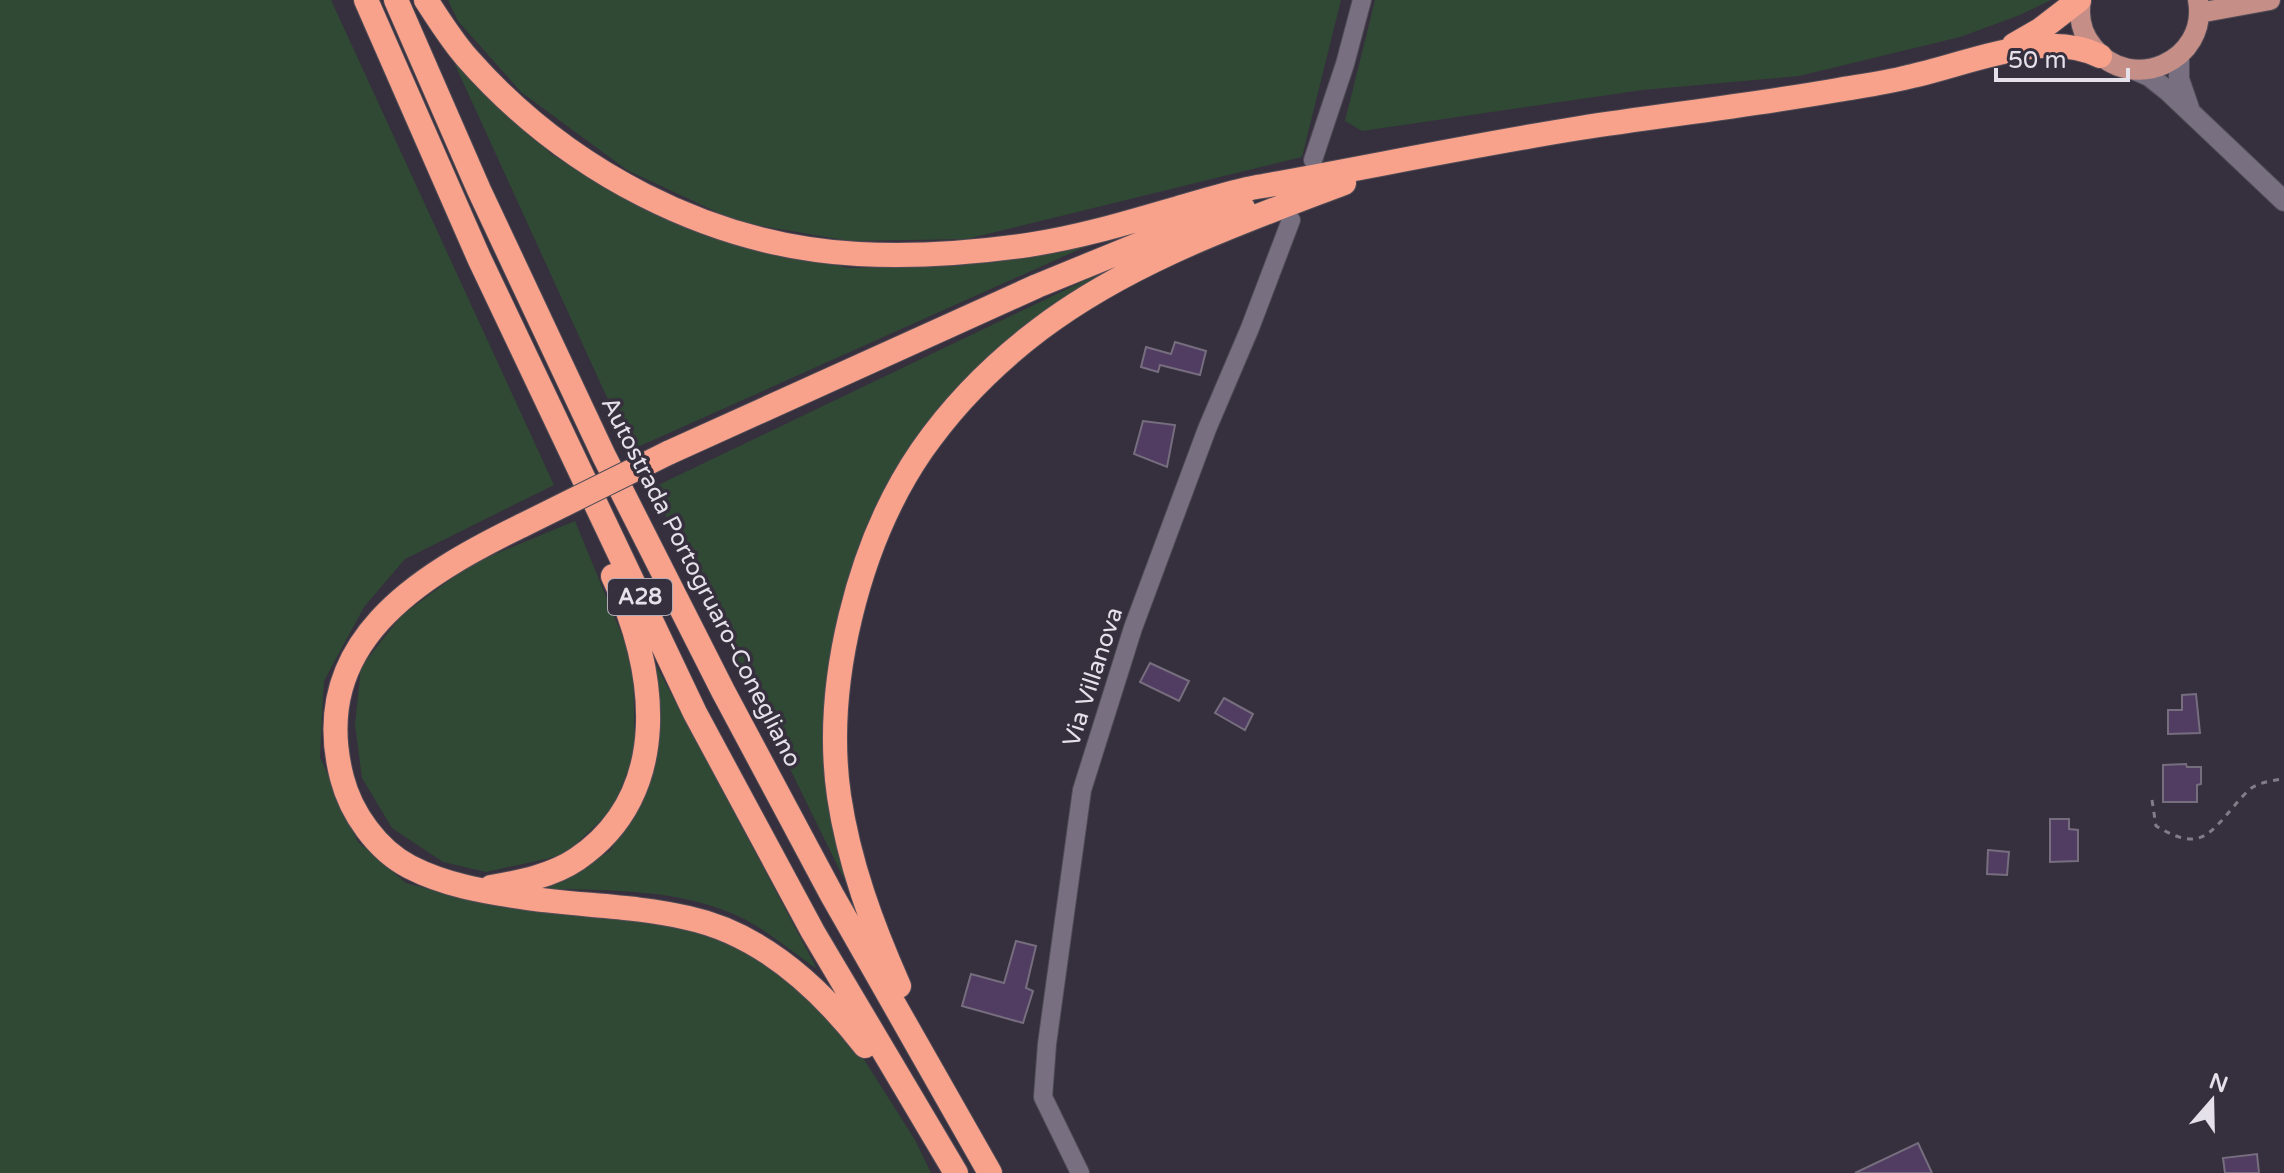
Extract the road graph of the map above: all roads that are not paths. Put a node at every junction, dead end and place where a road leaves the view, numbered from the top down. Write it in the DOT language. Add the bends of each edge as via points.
graph roads {
  1 [pos="366,0"];
  2 [pos="396,0"];
  3 [pos="426,0"];
  4 [pos="1362,0"];
  5 [pos="2080,0"];
  6 [pos="2257,1"];
  7 [pos="2198,6"];
  8 [pos="2001,53"];
  9 [pos="2179,55"];
  10 [pos="2100,56"];
  11 [pos="2135,70"];
  12 [pos="2190,112"];
  13 [pos="1313,160"];
  14 [pos="1399,162"];
  15 [pos="2284,201"];
  16 [pos="1291,220"];
  17 [pos="479,258"];
  18 [pos="473,889"];
  19 [pos="948,1099"];
  20 [pos="928,1127"];
  21 [pos="988,1169"];
  22 [pos="1074,1171"];
  23 [pos="956,1173"];
  1 -- 17 [label="highway, A28"];
  2 -- 19 [label="highway, Autostrada Portogruaro-Conegliano / A28" via="625,498 832,895"];
  3 -- 14 [label="highway" via="466,57 512,104 613,180 709,223 814,249 921,255 1032,244 1107,229 1247,188"];
  4 -- 13 [label="street"];
  5 -- 8 [label="highway"];
  5 -- 10 [label="main road" via="2081,23"];
  6 -- 7 [label="main road"];
  7 -- 9 [label="main road" via="2194,37"];
  8 -- 10 [label="highway" via="2070,46"];
  8 -- 14 [label="highway" via="1896,80 1501,141"];
  9 -- 11 [label="main road" via="2154,69"];
  9 -- 12 [label="street" via="2179,79"];
  10 -- 11 [label="main road"];
  11 -- 12 [label="street"];
  12 -- 15 [label="street"];
  14 -- 18 [label="highway, bridge" via="1196,221 1037,286 668,453 478,546 398,600 352,657 338,693 335,752 343,785 376,841 406,865"];
  14 -- 19 [label="highway" via="1155,259 1042,327 959,403 922,451 893,503 869,555 844,652 835,742 839,796 854,869 880,943"];
  16 -- 22 [label="street, Via Villanova" via="1138,614 1082,790 1043,1097"];
  17 -- 18 [label="highway" via="529,399 618,585 644,661 649,700 642,769 631,798 599,840 551,872"];
  17 -- 20 [label="highway, A28" via="695,713 813,932"];
  18 -- 20 [label="highway" via="690,918 755,945 781,959 845,1020"];
  19 -- 21 [label="highway, Autostrada Portogruaro-Conegliano / A28"];
  20 -- 23 [label="highway, A28"];
}
